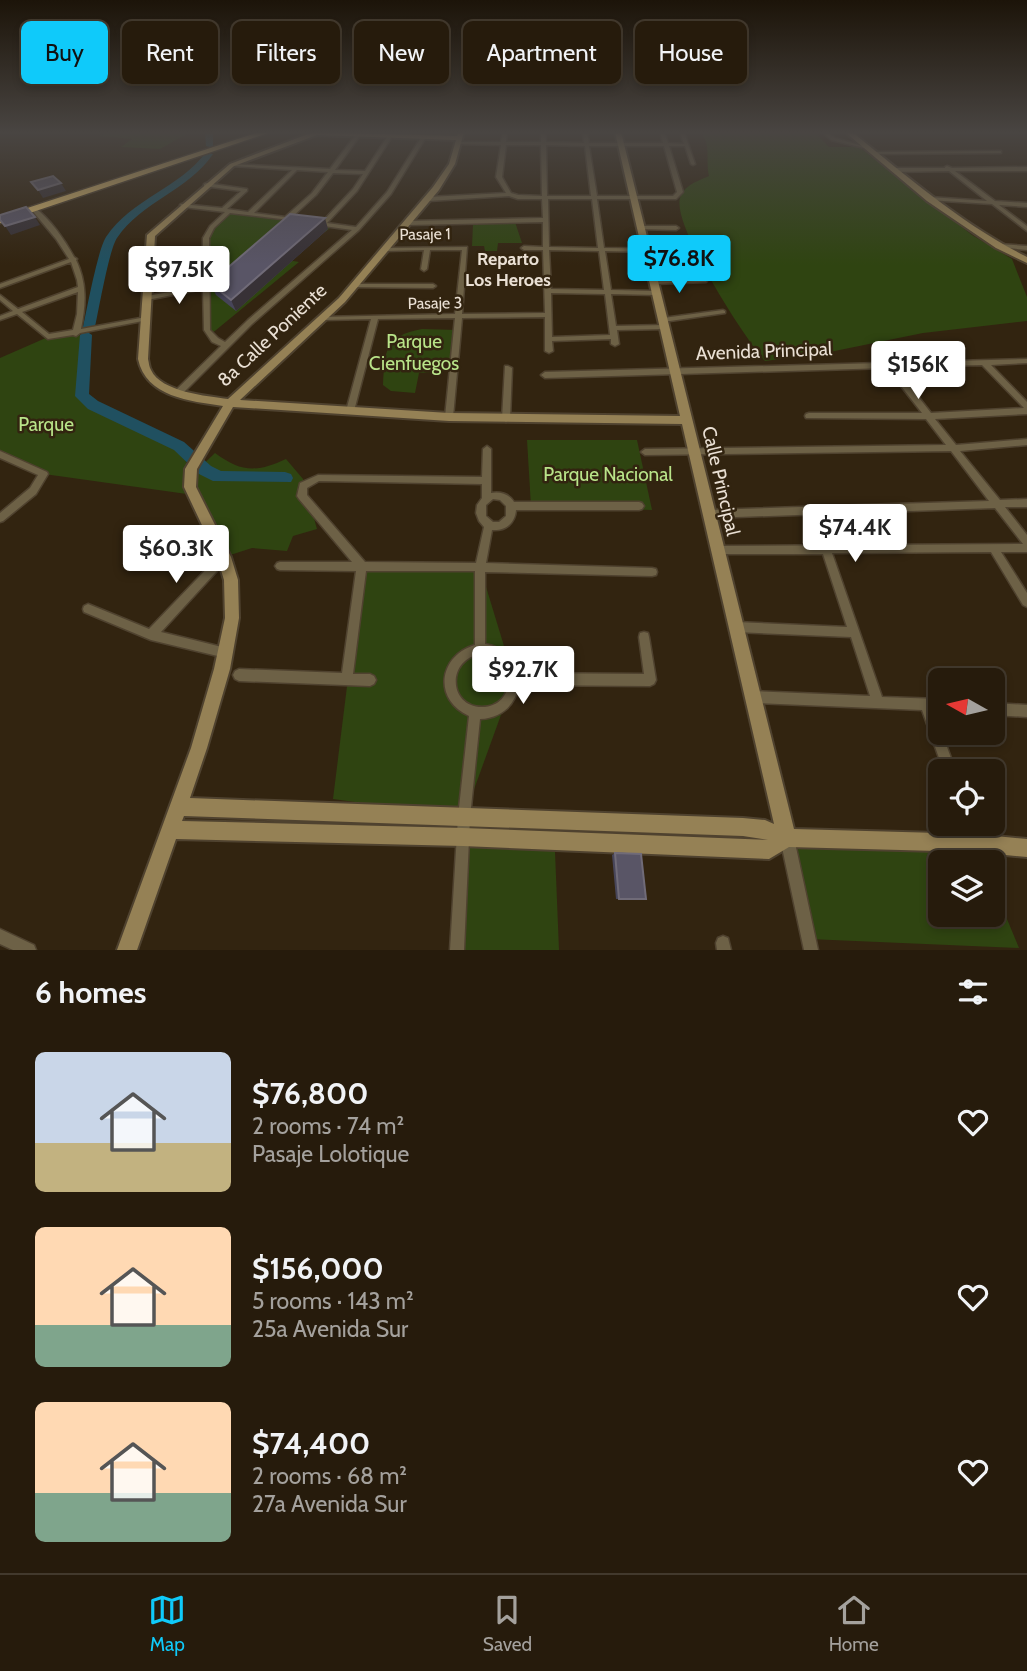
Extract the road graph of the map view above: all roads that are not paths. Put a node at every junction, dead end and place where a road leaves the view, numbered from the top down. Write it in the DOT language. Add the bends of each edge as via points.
graph roads {
  1 [pos="133,176"];
  2 [pos="217,176"];
  3 [pos="289,176"];
  4 [pos="328,176"];
  5 [pos="364,176"];
  6 [pos="399,176"];
  7 [pos="445,176"];
  8 [pos="499,176"];
  9 [pos="544,176"];
  10 [pos="591,176"];
  11 [pos="629,176"];
  12 [pos="676,176"];
  13 [pos="901,176"];
  14 [pos="958,176"];
  15 [pos="206,185"];
  16 [pos="509,194"];
  17 [pos="545,197"];
  18 [pos="594,197"];
  19 [pos="634,198"];
  20 [pos="428,199"];
  21 [pos="930,199"];
  22 [pos="990,202"];
  23 [pos="183,205"];
  24 [pos="1027,205"];
  25 [pos="34,209"];
  26 [pos="226,210"];
  27 [pos="249,214"];
  28 [pos="0,219"];
  29 [pos="286,219"];
  30 [pos="545,220"];
  31 [pos="408,223"];
  32 [pos="323,224"];
  33 [pos="641,228"];
  34 [pos="676,228"];
  35 [pos="357,229"];
  36 [pos="1027,229"];
  37 [pos="999,246"];
  38 [pos="385,248"];
  39 [pos="427,248"];
  40 [pos="524,248"];
  41 [pos="546,248"];
  42 [pos="1027,248"];
  43 [pos="601,249"];
  44 [pos="646,250"];
  45 [pos="691,251"];
  46 [pos="74,259"];
  47 [pos="1027,260"];
  48 [pos="424,269"];
  49 [pos="704,281"];
  50 [pos="0,286"];
  51 [pos="354,286"];
  52 [pos="433,286"];
  53 [pos="206,287"];
  54 [pos="655,287"];
  55 [pos="82,288"];
  56 [pos="548,291"];
  57 [pos="607,291"];
  58 [pos="0,297"];
  59 [pos="147,298"];
  60 [pos="16,312"];
  61 [pos="723,312"];
  62 [pos="548,315"];
  63 [pos="458,316"];
  64 [pos="375,317"];
  65 [pos="0,318"];
  66 [pos="323,318"];
  67 [pos="146,319"];
  68 [pos="664,323"];
  69 [pos="613,328"];
  70 [pos="76,334"];
  71 [pos="549,339"];
  72 [pos="227,346"];
  73 [pos="549,351"];
  74 [pos="1027,361"];
  75 [pos="984,362"];
  76 [pos="888,364"];
  77 [pos="508,368"];
  78 [pos="675,369"];
  79 [pos="545,375"];
  80 [pos="179,392"];
  81 [pos="230,403"];
  82 [pos="1027,409"];
  83 [pos="350,411"];
  84 [pos="809,416"];
  85 [pos="930,416"];
  86 [pos="449,417"];
  87 [pos="506,419"];
  88 [pos="687,420"];
  89 [pos="1027,442"];
  90 [pos="953,448"];
  91 [pos="487,449"];
  92 [pos="645,452"];
  93 [pos="695,452"];
  94 [pos="0,454"];
  95 [pos="485,481"];
  96 [pos="486,499"];
  97 [pos="1027,503"];
  98 [pos="998,505"];
  99 [pos="512,506"];
  100 [pos="639,506"];
  101 [pos="709,514"];
  102 [pos="0,519"];
  103 [pos="489,524"];
  104 [pos="1027,542"];
  105 [pos="993,548"];
  106 [pos="1027,548"];
  107 [pos="826,549"];
  108 [pos="718,550"];
  109 [pos="224,557"];
  110 [pos="280,566"];
  111 [pos="362,566"];
  112 [pos="480,567"];
  113 [pos="652,572"];
  114 [pos="1027,602"];
  115 [pos="88,609"];
  116 [pos="736,627"];
  117 [pos="854,632"];
  118 [pos="151,635"];
  119 [pos="644,637"];
  120 [pos="480,649"];
  121 [pos="226,653"];
  122 [pos="239,675"];
  123 [pos="347,679"];
  124 [pos="514,679"];
  125 [pos="370,680"];
  126 [pos="753,697"];
  127 [pos="878,702"];
  128 [pos="926,704"];
  129 [pos="1005,710"];
  130 [pos="1027,711"];
  131 [pos="475,713"];
  132 [pos="945,759"];
  133 [pos="180,807"];
  134 [pos="340,813"];
  135 [pos="464,817"];
  136 [pos="607,820"];
  137 [pos="172,830"];
  138 [pos="337,834"];
  139 [pos="973,836"];
  140 [pos="463,838"];
  141 [pos="787,838"];
  142 [pos="607,843"];
  143 [pos="975,843"];
  144 [pos="1027,848"];
  145 [pos="0,936"];
  146 [pos="29,950"];
  147 [pos="127,950"];
  148 [pos="457,950"];
  149 [pos="811,950"];
  1 -- 25 [label="highway"];
  2 -- 15 [label="street"];
  3 -- 27 [label="street"];
  4 -- 29 [label="street"];
  5 -- 32 [label="street"];
  6 -- 35 [label="street"];
  7 -- 20 [label="street, 8a Calle Poniente"];
  8 -- 16 [label="street"];
  9 -- 17 [label="street"];
  10 -- 18 [label="street"];
  11 -- 19 [label="street, Calle Principal"];
  12 -- 19 [label="street, Pasaje 1" via="677,197"];
  13 -- 21 [label="street"];
  14 -- 22 [label="street"];
  15 -- 23 [label="street"];
  15 -- 26 [label="street" via="245,190"];
  16 -- 17 [label="street, Pasaje 1"];
  16 -- 20 [label="street, Pasaje 1"];
  17 -- 18 [label="street, Pasaje 1"];
  17 -- 30 [label="street"];
  18 -- 19 [label="street, Pasaje 1"];
  18 -- 43 [label="street"];
  19 -- 33 [label="street, Calle Principal"];
  20 -- 31 [label="street, 8a Calle Poniente"];
  21 -- 22 [label="street"];
  21 -- 37 [label="street"];
  22 -- 24 [label="street"];
  22 -- 36 [label="street"];
  23 -- 26 [label="street"];
  23 -- 59 [label="street" via="151,234"];
  25 -- 28 [label="highway"];
  25 -- 46 [label="street"];
  26 -- 27 [label="street"];
  26 -- 53 [label="street" via="206,238"];
  27 -- 29 [label="street"];
  29 -- 32 [label="street"];
  30 -- 31 [label="street, Pasaje 1"];
  30 -- 41 [label="street"];
  31 -- 38 [label="street, 8a Calle Poniente"];
  32 -- 35 [label="street"];
  33 -- 34 [label="street"];
  33 -- 44 [label="street, Calle Principal"];
  35 -- 72 [label="street"];
  37 -- 42 [label="street"];
  37 -- 47 [label="street"];
  38 -- 39 [label="street, Pasaje 1"];
  38 -- 51 [label="street, 8a Calle Poniente"];
  39 -- 48 [label="street"];
  39 -- 63 [label="street, Pasaje 1" via="465,248"];
  40 -- 41 [label="street"];
  41 -- 43 [label="street"];
  41 -- 56 [label="street"];
  43 -- 44 [label="street"];
  43 -- 57 [label="street"];
  44 -- 45 [label="street"];
  44 -- 54 [label="street, Calle Principal"];
  46 -- 50 [label="street"];
  46 -- 55 [label="street"];
  49 -- 54 [label="street"];
  51 -- 52 [label="street"];
  51 -- 66 [label="street, 8a Calle Poniente"];
  53 -- 59 [label="street"];
  53 -- 72 [label="street" via="207,330"];
  54 -- 57 [label="street"];
  54 -- 68 [label="street, Calle Principal"];
  55 -- 60 [label="street"];
  55 -- 70 [label="street" via="83,309"];
  56 -- 57 [label="street"];
  56 -- 62 [label="street"];
  57 -- 69 [label="street"];
  58 -- 60 [label="street"];
  59 -- 67 [label="street"];
  60 -- 65 [label="street"];
  60 -- 70 [label="street" via="48,337"];
  61 -- 68 [label="street"];
  62 -- 63 [label="street, Pasaje 3"];
  62 -- 71 [label="street"];
  63 -- 64 [label="street, Pasaje 3"];
  63 -- 86 [label="street"];
  64 -- 66 [label="street, Pasaje 3"];
  64 -- 83 [label="street"];
  66 -- 81 [label="street, 8a Calle Poniente"];
  67 -- 70 [label="street"];
  67 -- 80 [label="street" via="143,366 151,380"];
  68 -- 69 [label="street"];
  68 -- 78 [label="street, Calle Principal"];
  69 -- 71 [label="street" via="615,341"];
  71 -- 73 [label="street"];
  72 -- 80 [label="street"];
  74 -- 75 [label="street, Avenida Principal"];
  75 -- 76 [label="street, Avenida Principal"];
  75 -- 82 [label="street"];
  76 -- 78 [label="street, Avenida Principal"];
  76 -- 85 [label="street"];
  77 -- 87 [label="street"];
  78 -- 79 [label="street, Avenida Principal"];
  78 -- 88 [label="street, Calle Principal"];
  80 -- 81 [label="street"];
  81 -- 83 [label="street"];
  81 -- 109 [label="street, 8a Calle Poniente" via="200,450 191,469 190,487"];
  82 -- 85 [label="street"];
  83 -- 86 [label="street"];
  84 -- 85 [label="street"];
  85 -- 90 [label="street"];
  86 -- 87 [label="street"];
  87 -- 88 [label="street"];
  88 -- 93 [label="street, Calle Principal"];
  89 -- 90 [label="street"];
  90 -- 93 [label="street"];
  90 -- 98 [label="street"];
  91 -- 95 [label="street"];
  92 -- 93 [label="street"];
  93 -- 101 [label="street, Calle Principal"];
  94 -- 102 [label="street" via="44,474 33,491"];
  95 -- 96 [label="street"];
  95 -- 111 [label="street" via="309,481 302,496"];
  96 -- 99 [label="street" via="496,496"];
  96 -- 103 [label="street" via="479,516"];
  97 -- 98 [label="street"];
  98 -- 101 [label="street"];
  98 -- 104 [label="street"];
  99 -- 100 [label="street"];
  99 -- 103 [label="street" via="508,522"];
  101 -- 108 [label="street, Calle Principal"];
  103 -- 112 [label="street"];
  105 -- 106 [label="street"];
  105 -- 107 [label="street"];
  105 -- 114 [label="street"];
  107 -- 108 [label="street"];
  107 -- 117 [label="street"];
  108 -- 116 [label="street, Calle Principal"];
  109 -- 118 [label="street"];
  109 -- 121 [label="street, 8a Calle Poniente" via="234,600"];
  110 -- 111 [label="street"];
  111 -- 112 [label="street"];
  111 -- 123 [label="street"];
  112 -- 113 [label="street"];
  112 -- 120 [label="street"];
  115 -- 118 [label="street"];
  116 -- 117 [label="street"];
  116 -- 126 [label="street, Calle Principal"];
  117 -- 127 [label="street"];
  118 -- 121 [label="street"];
  119 -- 124 [label="street" via="650,680"];
  120 -- 124 [label="street" via="500,653"];
  120 -- 131 [label="street" via="456,664 451,684 458,703"];
  121 -- 133 [label="street, 8a Calle Poniente"];
  122 -- 123 [label="street"];
  123 -- 125 [label="street"];
  124 -- 131 [label="street" via="503,705 495,711"];
  126 -- 127 [label="street"];
  126 -- 141 [label="street, Calle Principal"];
  127 -- 128 [label="street"];
  128 -- 132 [label="street"];
  129 -- 130 [label="street"];
  131 -- 135 [label="street"];
  133 -- 134 [label="street"];
  133 -- 137 [label="street, 8a Calle Poniente"];
  134 -- 135 [label="street"];
  134 -- 138 [label="street"];
  135 -- 136 [label="street"];
  135 -- 140 [label="street"];
  136 -- 141 [label="street" via="765,829"];
  136 -- 142 [label="street"];
  137 -- 138 [label="street"];
  137 -- 147 [label="street, 8a Calle Poniente"];
  138 -- 140 [label="street"];
  139 -- 143 [label="street"];
  140 -- 142 [label="street"];
  140 -- 148 [label="street"];
  141 -- 142 [label="street" via="769,850"];
  141 -- 143 [label="street"];
  141 -- 149 [label="street"];
  143 -- 144 [label="street"];
  145 -- 146 [label="street"];
}
